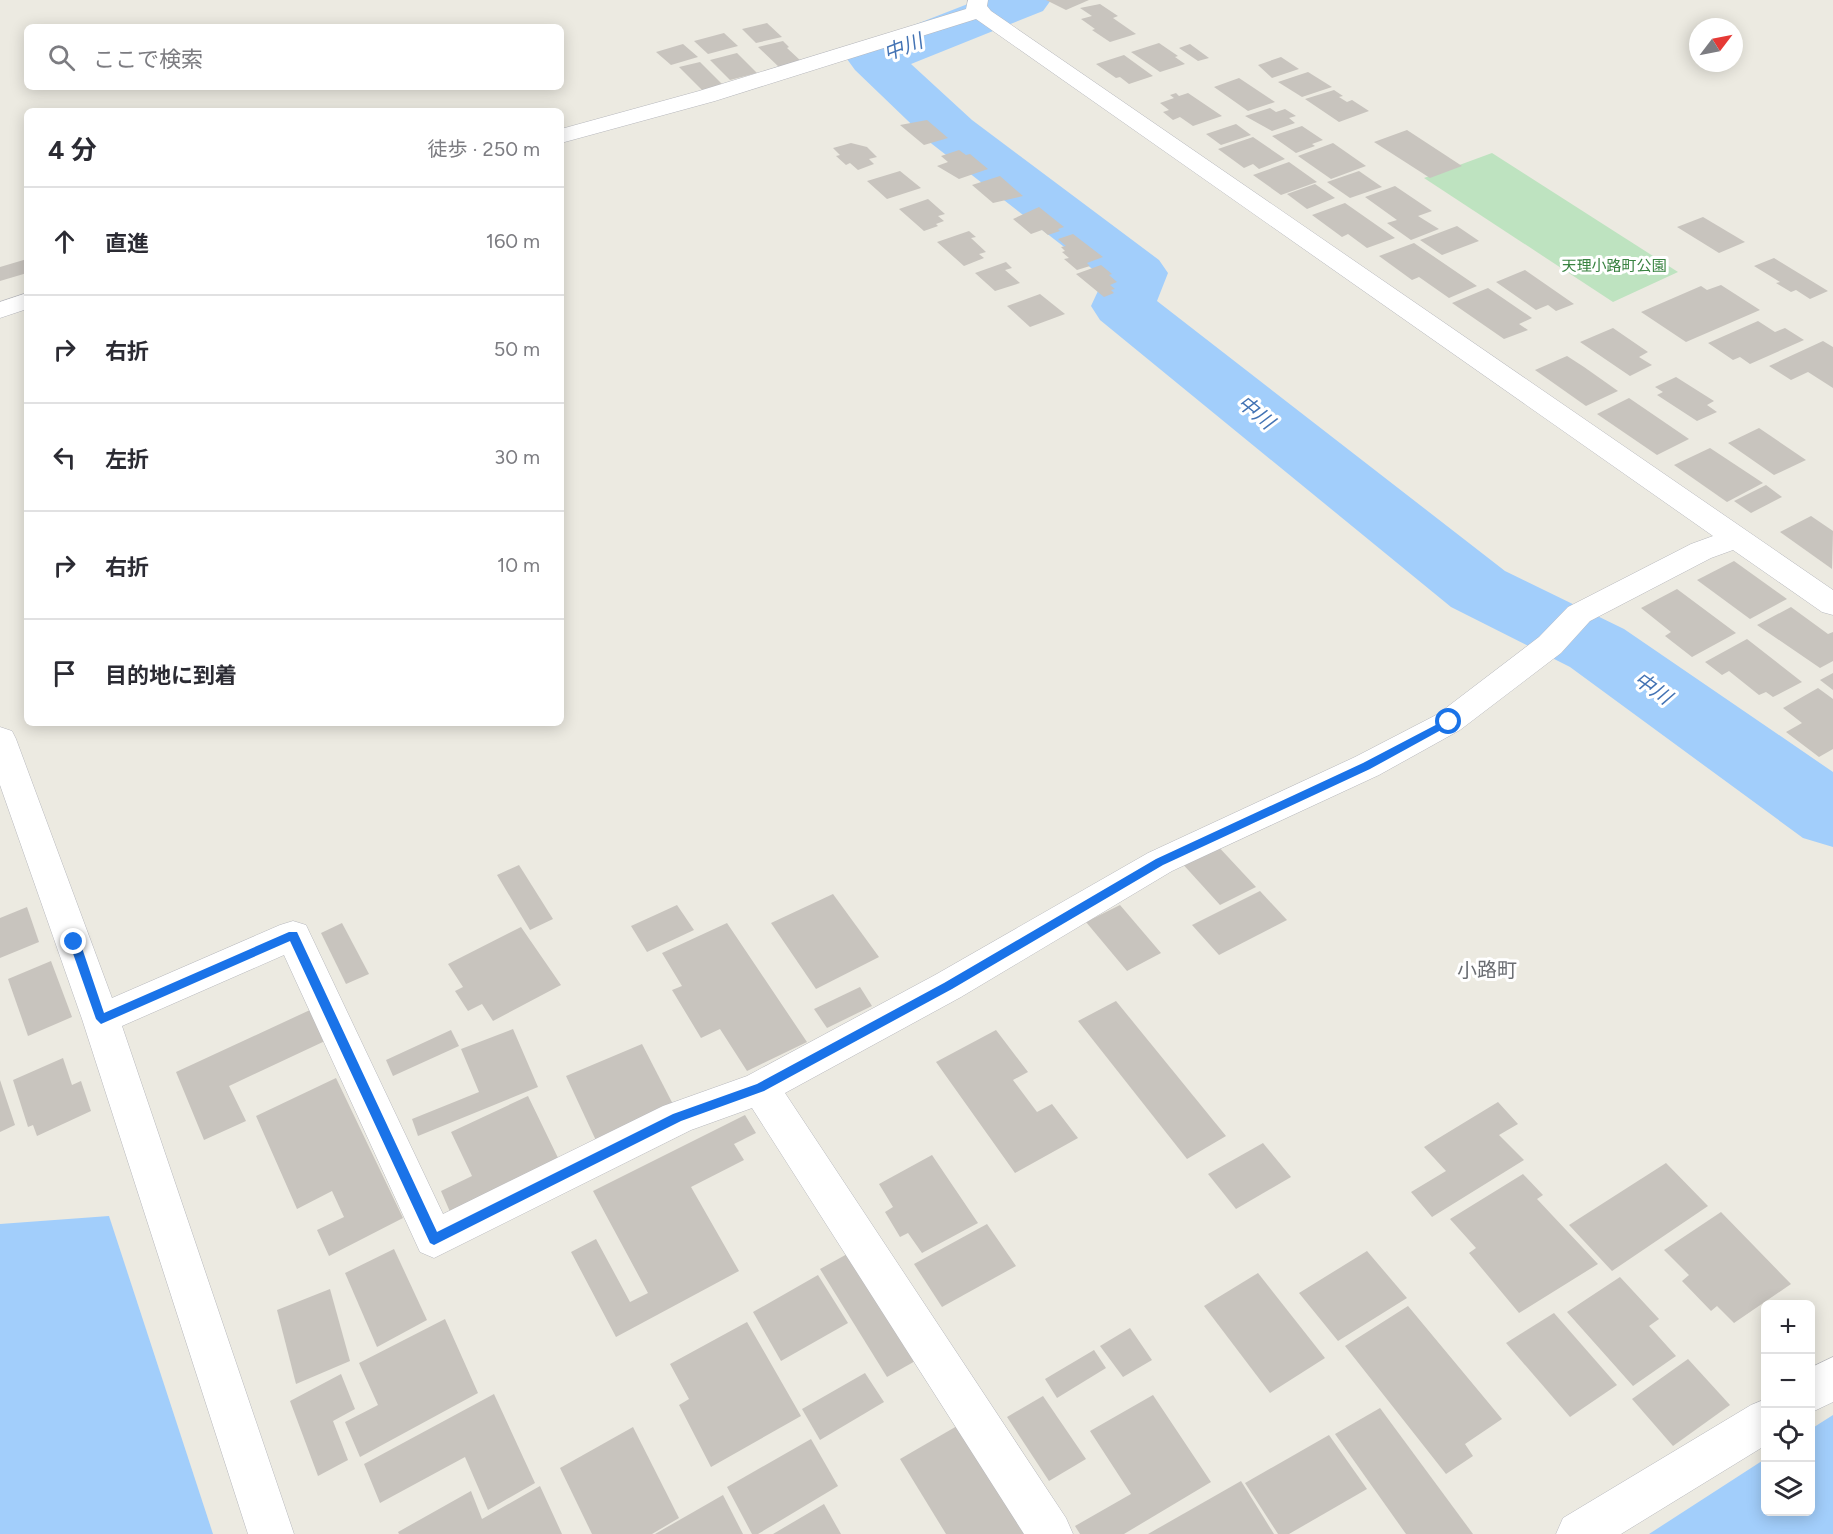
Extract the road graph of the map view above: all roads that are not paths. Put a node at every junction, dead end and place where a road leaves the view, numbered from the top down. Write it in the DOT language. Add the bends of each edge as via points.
graph roads {
  1 [pos="980,6"];
  2 [pos="564,135"];
  3 [pos="24,302"];
  4 [pos="0,310"];
  5 [pos="1737,537"];
  6 [pos="1833,605"];
  7 [pos="0,739"];
  8 [pos="101,1019"];
  9 [pos="760,1088"];
  10 [pos="1833,1378"];
  11 [pos="1815,1389"];
  12 [pos="1761,1423"];
  13 [pos="272,1534"];
  14 [pos="1050,1534"];
  15 [pos="1579,1534"];
  1 -- 2 [label="street" via="707,96"];
  1 -- 5 [label="street"];
  3 -- 4 [label="street"];
  5 -- 6 [label="street"];
  5 -- 9 [label="street" via="1701,551 1579,614 1550,645 1449,722 1366,766 1160,862 948,986"];
  7 -- 8 [label="street"];
  8 -- 9 [label="street" via="293,935 434,1239 677,1118"];
  8 -- 13 [label="street"];
  9 -- 14 [label="street"];
  10 -- 11 [label="street"];
  12 -- 15 [label="street"];
}
